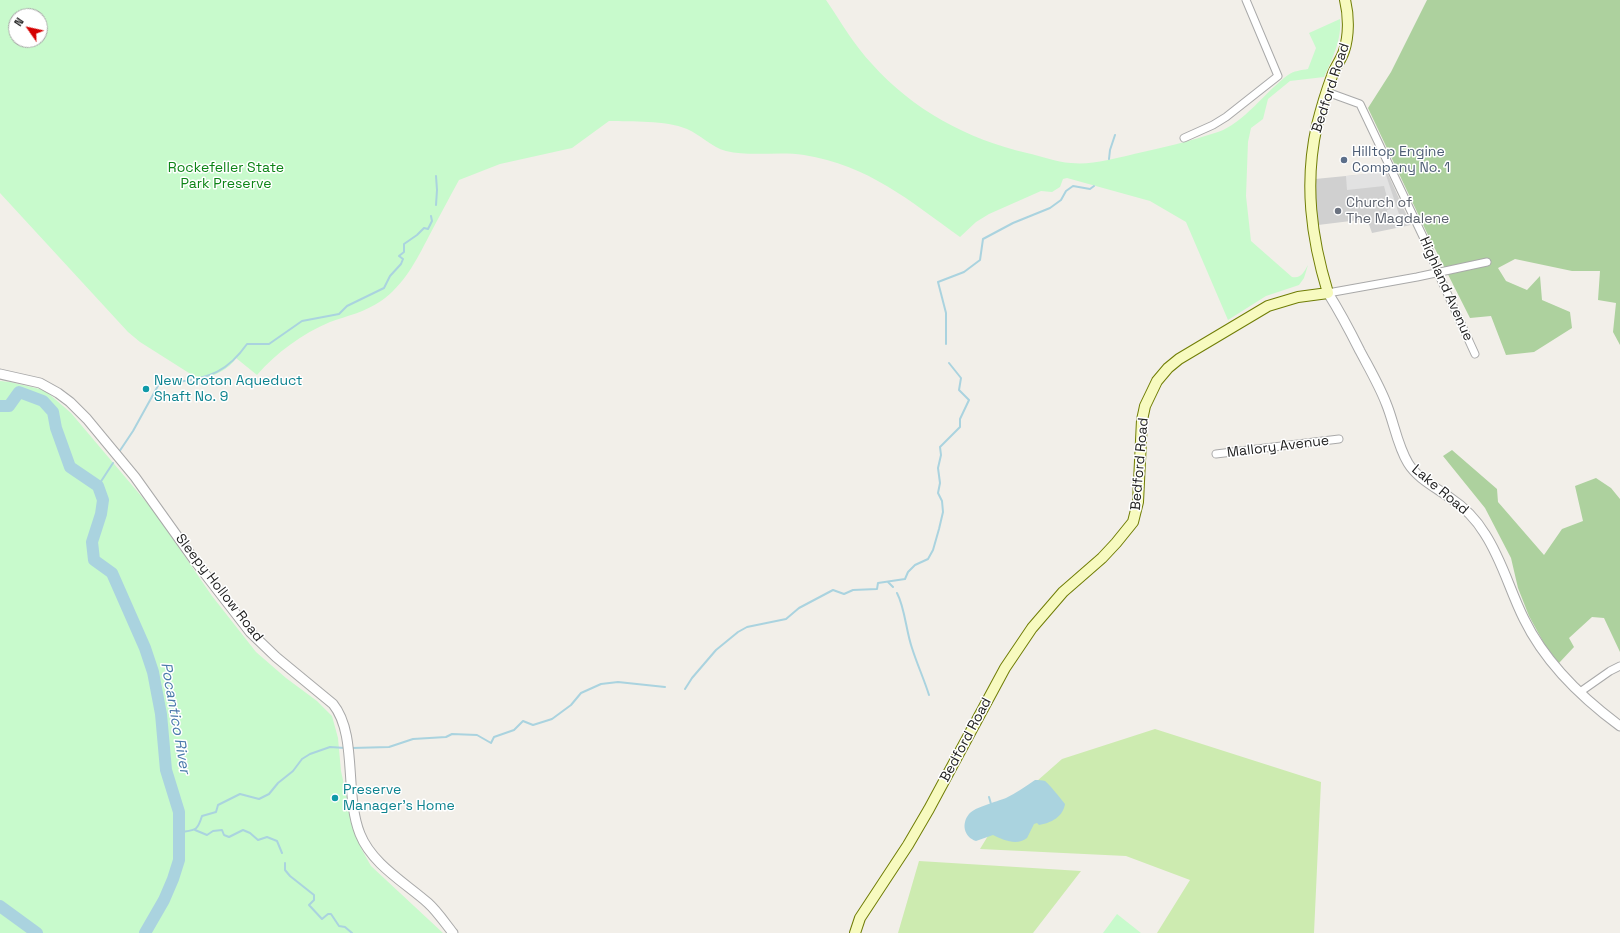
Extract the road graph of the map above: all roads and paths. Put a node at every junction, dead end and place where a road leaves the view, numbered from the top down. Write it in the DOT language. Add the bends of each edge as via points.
graph roads {
  1 [pos="1246,0"];
  2 [pos="1345,0"];
  3 [pos="1327,92"];
  4 [pos="1184,138"];
  5 [pos="1487,262"];
  6 [pos="1438,273"];
  7 [pos="1328,293"];
  8 [pos="1475,354"];
  9 [pos="0,374"];
  10 [pos="1339,439"];
  11 [pos="1216,454"];
  12 [pos="1620,666"];
  13 [pos="1580,692"];
  14 [pos="1620,726"];
  15 [pos="453,933"];
  16 [pos="855,933"];
  1 -- 4 [label="street" via="1278,76 1226,117"];
  2 -- 3 [label="main road, Bedford Road" via="1347,36 1344,51"];
  3 -- 6 [label="street, Highland Avenue" via="1360,104 1427,244"];
  3 -- 7 [label="main road, Bedford Road" via="1317,125 1310,184 1314,243"];
  5 -- 6 [label="street"];
  6 -- 7 [label="street"];
  6 -- 8 [label="street, Highland Avenue"];
  7 -- 13 [label="street, Lake Road" via="1382,392 1407,462 1415,472 1466,510 1478,523 1495,552 1535,640 1555,668"];
  7 -- 16 [label="main road, Bedford Road" via="1298,297 1268,306 1179,359 1157,381 1150,393 1142,420 1138,502 1133,522 1102,558 1063,592 1032,628 1005,668 908,845 860,918"];
  9 -- 15 [label="street, Sleepy Hollow Road" via="40,383 70,402 135,477 195,562 250,632 333,704 344,723 351,803 364,843 378,860 428,903"];
  10 -- 11 [label="street, Mallory Avenue"];
  12 -- 13 [label="street"];
  13 -- 14 [label="street, Lake Road"];
}
